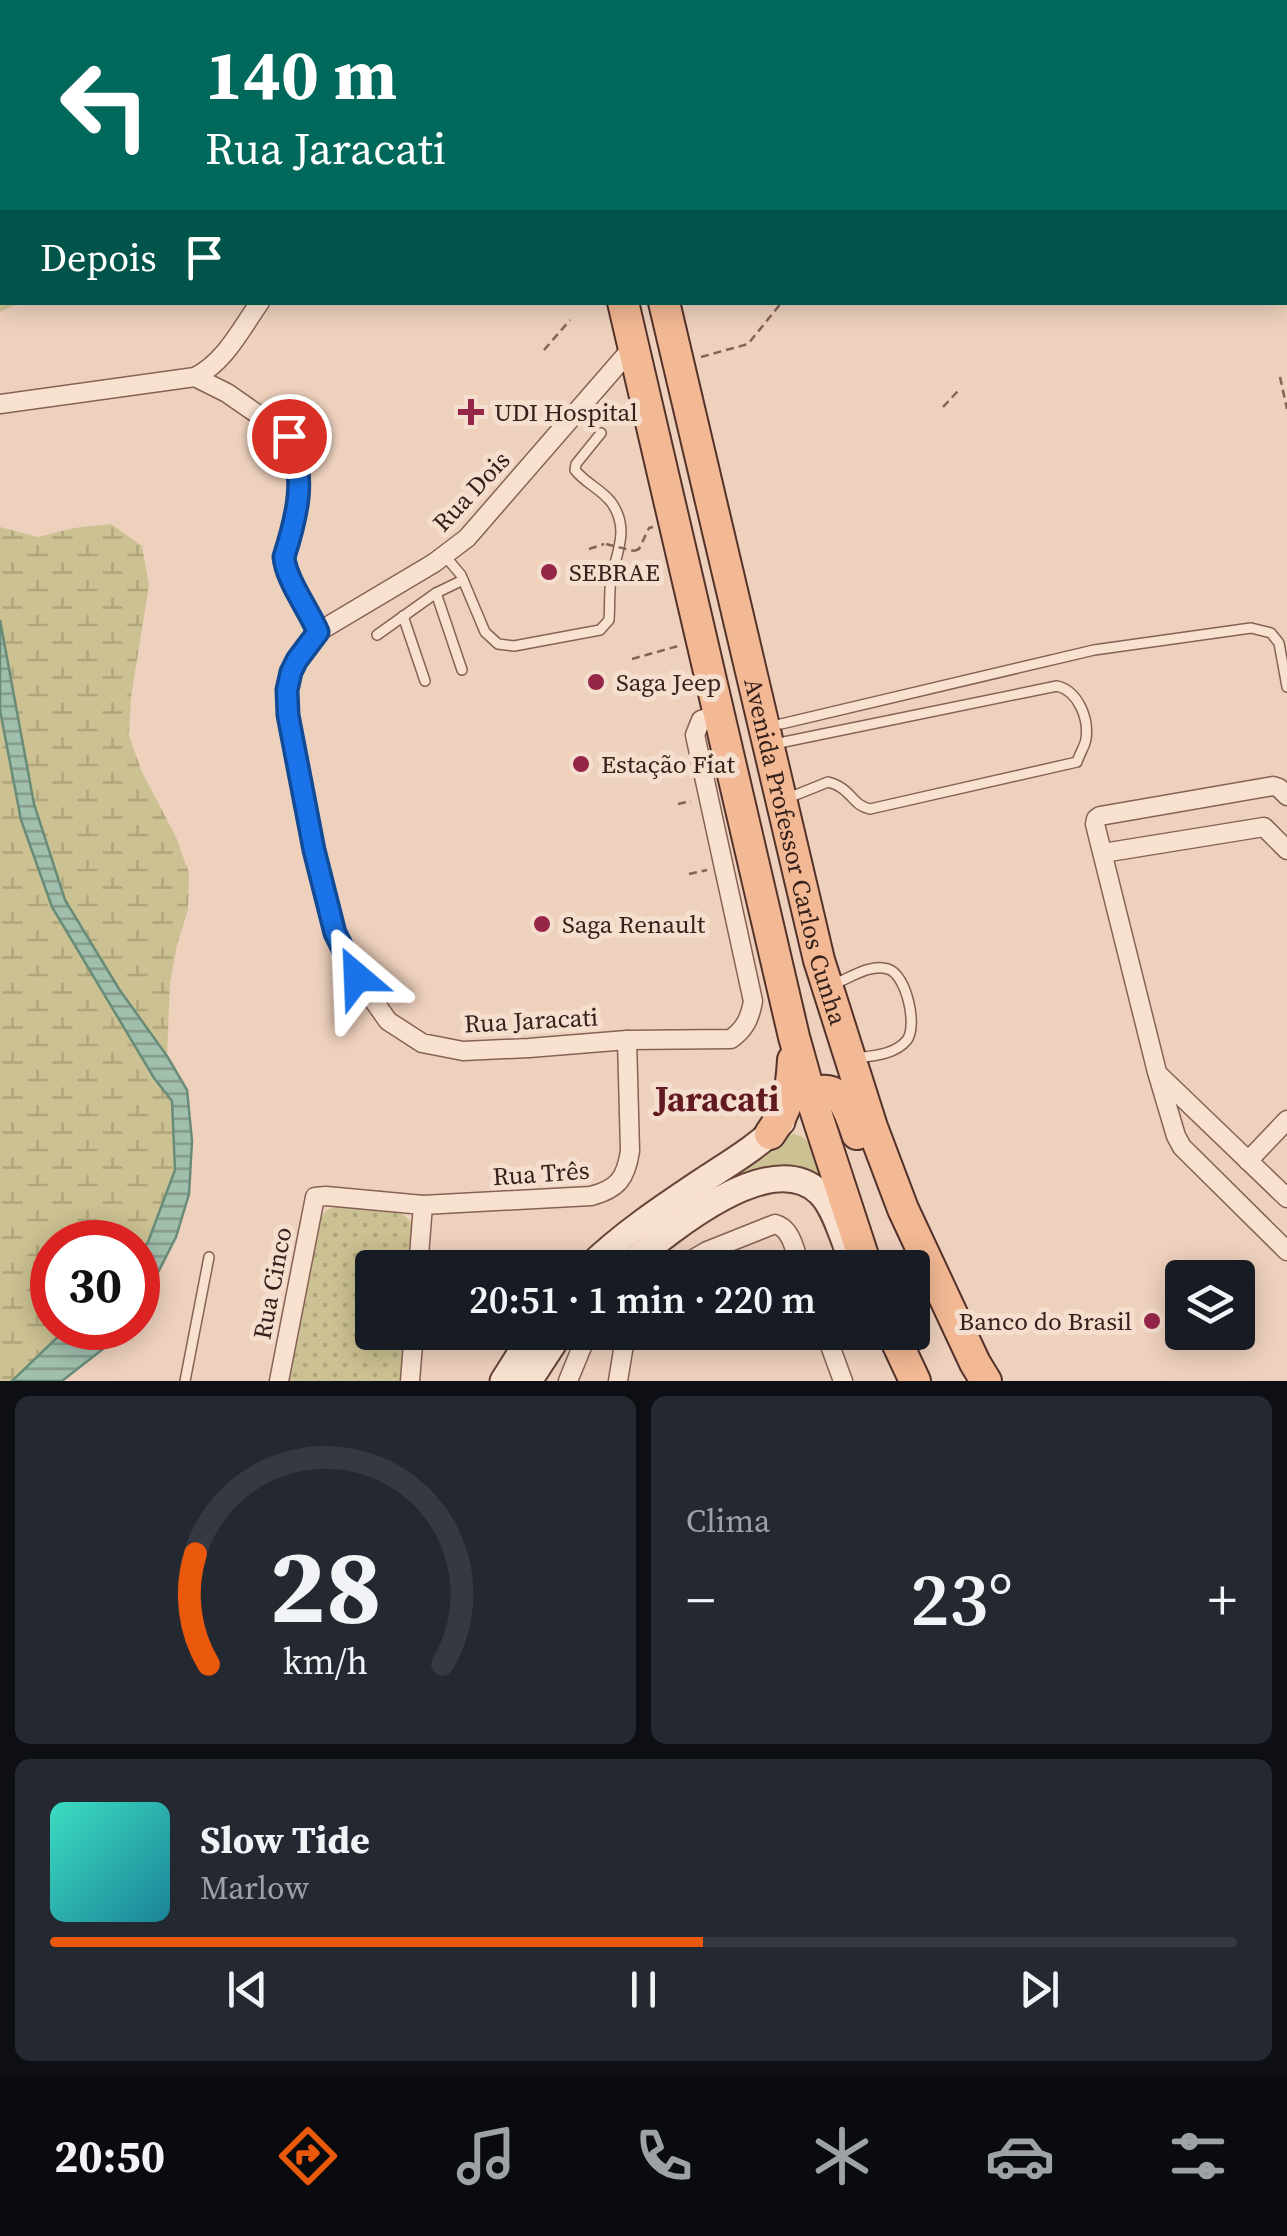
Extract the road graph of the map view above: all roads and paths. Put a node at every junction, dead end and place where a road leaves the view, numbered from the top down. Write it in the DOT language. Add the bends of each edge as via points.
graph roads {
  1 [pos="258,305"];
  2 [pos="624,305"];
  3 [pos="665,305"];
  4 [pos="780,305"];
  5 [pos="570,320"];
  6 [pos="632,348"];
  7 [pos="544,350"];
  8 [pos="702,358"];
  9 [pos="195,377"];
  10 [pos="1280,377"];
  11 [pos="958,391"];
  12 [pos="0,404"];
  13 [pos="943,408"];
  14 [pos="1287,409"];
  15 [pos="601,432"];
  16 [pos="589,549"];
  17 [pos="634,551"];
  18 [pos="445,556"];
  19 [pos="464,580"];
  20 [pos="436,592"];
  21 [pos="403,616"];
  22 [pos="318,632"];
  23 [pos="378,635"];
  24 [pos="700,639"];
  25 [pos="632,659"];
  26 [pos="462,670"];
  27 [pos="425,681"];
  28 [pos="1287,687"];
  29 [pos="781,724"];
  30 [pos="784,742"];
  31 [pos="1287,796"];
  32 [pos="781,802"];
  33 [pos="1287,850"];
  34 [pos="1103,854"];
  35 [pos="745,893"];
  36 [pos="827,986"];
  37 [pos="794,1037"];
  38 [pos="627,1040"];
  39 [pos="850,1058"];
  40 [pos="1156,1072"];
  41 [pos="810,1094"];
  42 [pos="1287,1120"];
  43 [pos="770,1134"];
  44 [pos="1248,1161"];
  45 [pos="318,1196"];
  46 [pos="1287,1198"];
  47 [pos="423,1205"];
  48 [pos="419,1250"];
  49 [pos="608,1250"];
  50 [pos="647,1250"];
  51 [pos="709,1250"];
  52 [pos="793,1250"];
  53 [pos="849,1250"];
  54 [pos="861,1250"];
  55 [pos="900,1250"];
  56 [pos="1287,1251"];
  57 [pos="210,1258"];
  58 [pos="930,1301"];
  59 [pos="413,1350"];
  60 [pos="523,1350"];
  61 [pos="549,1350"];
  62 [pos="581,1350"];
  63 [pos="623,1350"];
  64 [pos="832,1350"];
  65 [pos="900,1350"];
  66 [pos="980,1372"];
  67 [pos="186,1381"];
  68 [pos="280,1381"];
  69 [pos="410,1381"];
  70 [pos="503,1381"];
  71 [pos="530,1381"];
  72 [pos="568,1381"];
  73 [pos="618,1381"];
  74 [pos="843,1381"];
  75 [pos="914,1381"];
  1 -- 9 [label="street" via="222,356"];
  2 -- 6 [label="main road, Avenida Professor Carlos Cunha"];
  3 -- 32 [label="main road, Avenida Professor Carlos Cunha"];
  4 -- 8 [label="path" via="748,344"];
  5 -- 7 [label="path"];
  6 -- 18 [label="street, Rua Dois"];
  6 -- 24 [label="main road, Avenida Professor Carlos Cunha"];
  9 -- 12 [label="street"];
  9 -- 22 [label="street" via="289,436 299,504 285,566"];
  10 -- 14 [label="path"];
  11 -- 13 [label="path"];
  15 -- 19 [label="lane" via="575,470 608,498 622,529 609,620 600,630 498,644 484,632"];
  16 -- 17 [label="path, bridge" via="606,544"];
  18 -- 19 [label="lane"];
  18 -- 22 [label="street, Rua Dois"];
  19 -- 20 [label="lane"];
  20 -- 21 [label="lane"];
  20 -- 26 [label="lane"];
  21 -- 23 [label="lane"];
  21 -- 27 [label="lane"];
  22 -- 38 [label="street, Rua Jaracati" via="297,660 287,690 294,750 335,933 388,1021 422,1044 463,1051"];
  24 -- 25 [label="path"];
  24 -- 35 [label="main road, Avenida Professor Carlos Cunha"];
  28 -- 29 [label="lane" via="1278,644 1271,634 1251,628 1094,650"];
  30 -- 32 [label="lane" via="1056,686 1080,703 1086,737 1077,762 870,809 828,782"];
  31 -- 34 [label="street" via="1273,786 1100,816 1095,824"];
  32 -- 36 [label="main road, Avenida Professor Carlos Cunha"];
  33 -- 34 [label="street" via="1264,827"];
  34 -- 40 [label="street"];
  35 -- 37 [label="main road, Avenida Professor Carlos Cunha"];
  35 -- 38 [label="street, Rua Jaracati" via="752,1002 740,1033 731,1039"];
  36 -- 39 [label="main road, Avenida Professor Carlos Cunha"];
  36 -- 39 [label="lane" via="885,968 904,987 912,1022 908,1038 884,1054"];
  37 -- 41 [label="main road, Avenida Professor Carlos Cunha"];
  37 -- 43 [label="main road" via="790,1096"];
  38 -- 47 [label="street, Rua Três" via="630,1151 613,1188 591,1196"];
  39 -- 66 [label="main road, Avenida Professor Carlos Cunha" via="903,1209"];
  40 -- 44 [label="street"];
  40 -- 56 [label="street" via="1182,1147"];
  41 -- 43 [label="main road"];
  41 -- 54 [label="main road, Avenida Professor Carlos Cunha"];
  41 -- 55 [label="main road" via="830,1090 846,1104"];
  42 -- 44 [label="street"];
  43 -- 49 [label="main road"];
  44 -- 46 [label="street"];
  45 -- 47 [label="street, Rua Três"];
  45 -- 68 [label="street, Rua Cinco"];
  47 -- 48 [label="street"];
  50 -- 53 [label="main road" via="714,1203 753,1184 789,1178 826,1200"];
  51 -- 52 [label="street" via="775,1224 783,1226"];
  57 -- 67 [label="lane"];
  58 -- 66 [label="main road"];
  59 -- 69 [label="street"];
  60 -- 70 [label="main road"];
  61 -- 71 [label="main road"];
  62 -- 72 [label="street"];
  63 -- 73 [label="street"];
  64 -- 74 [label="street"];
  65 -- 75 [label="main road"];
}
